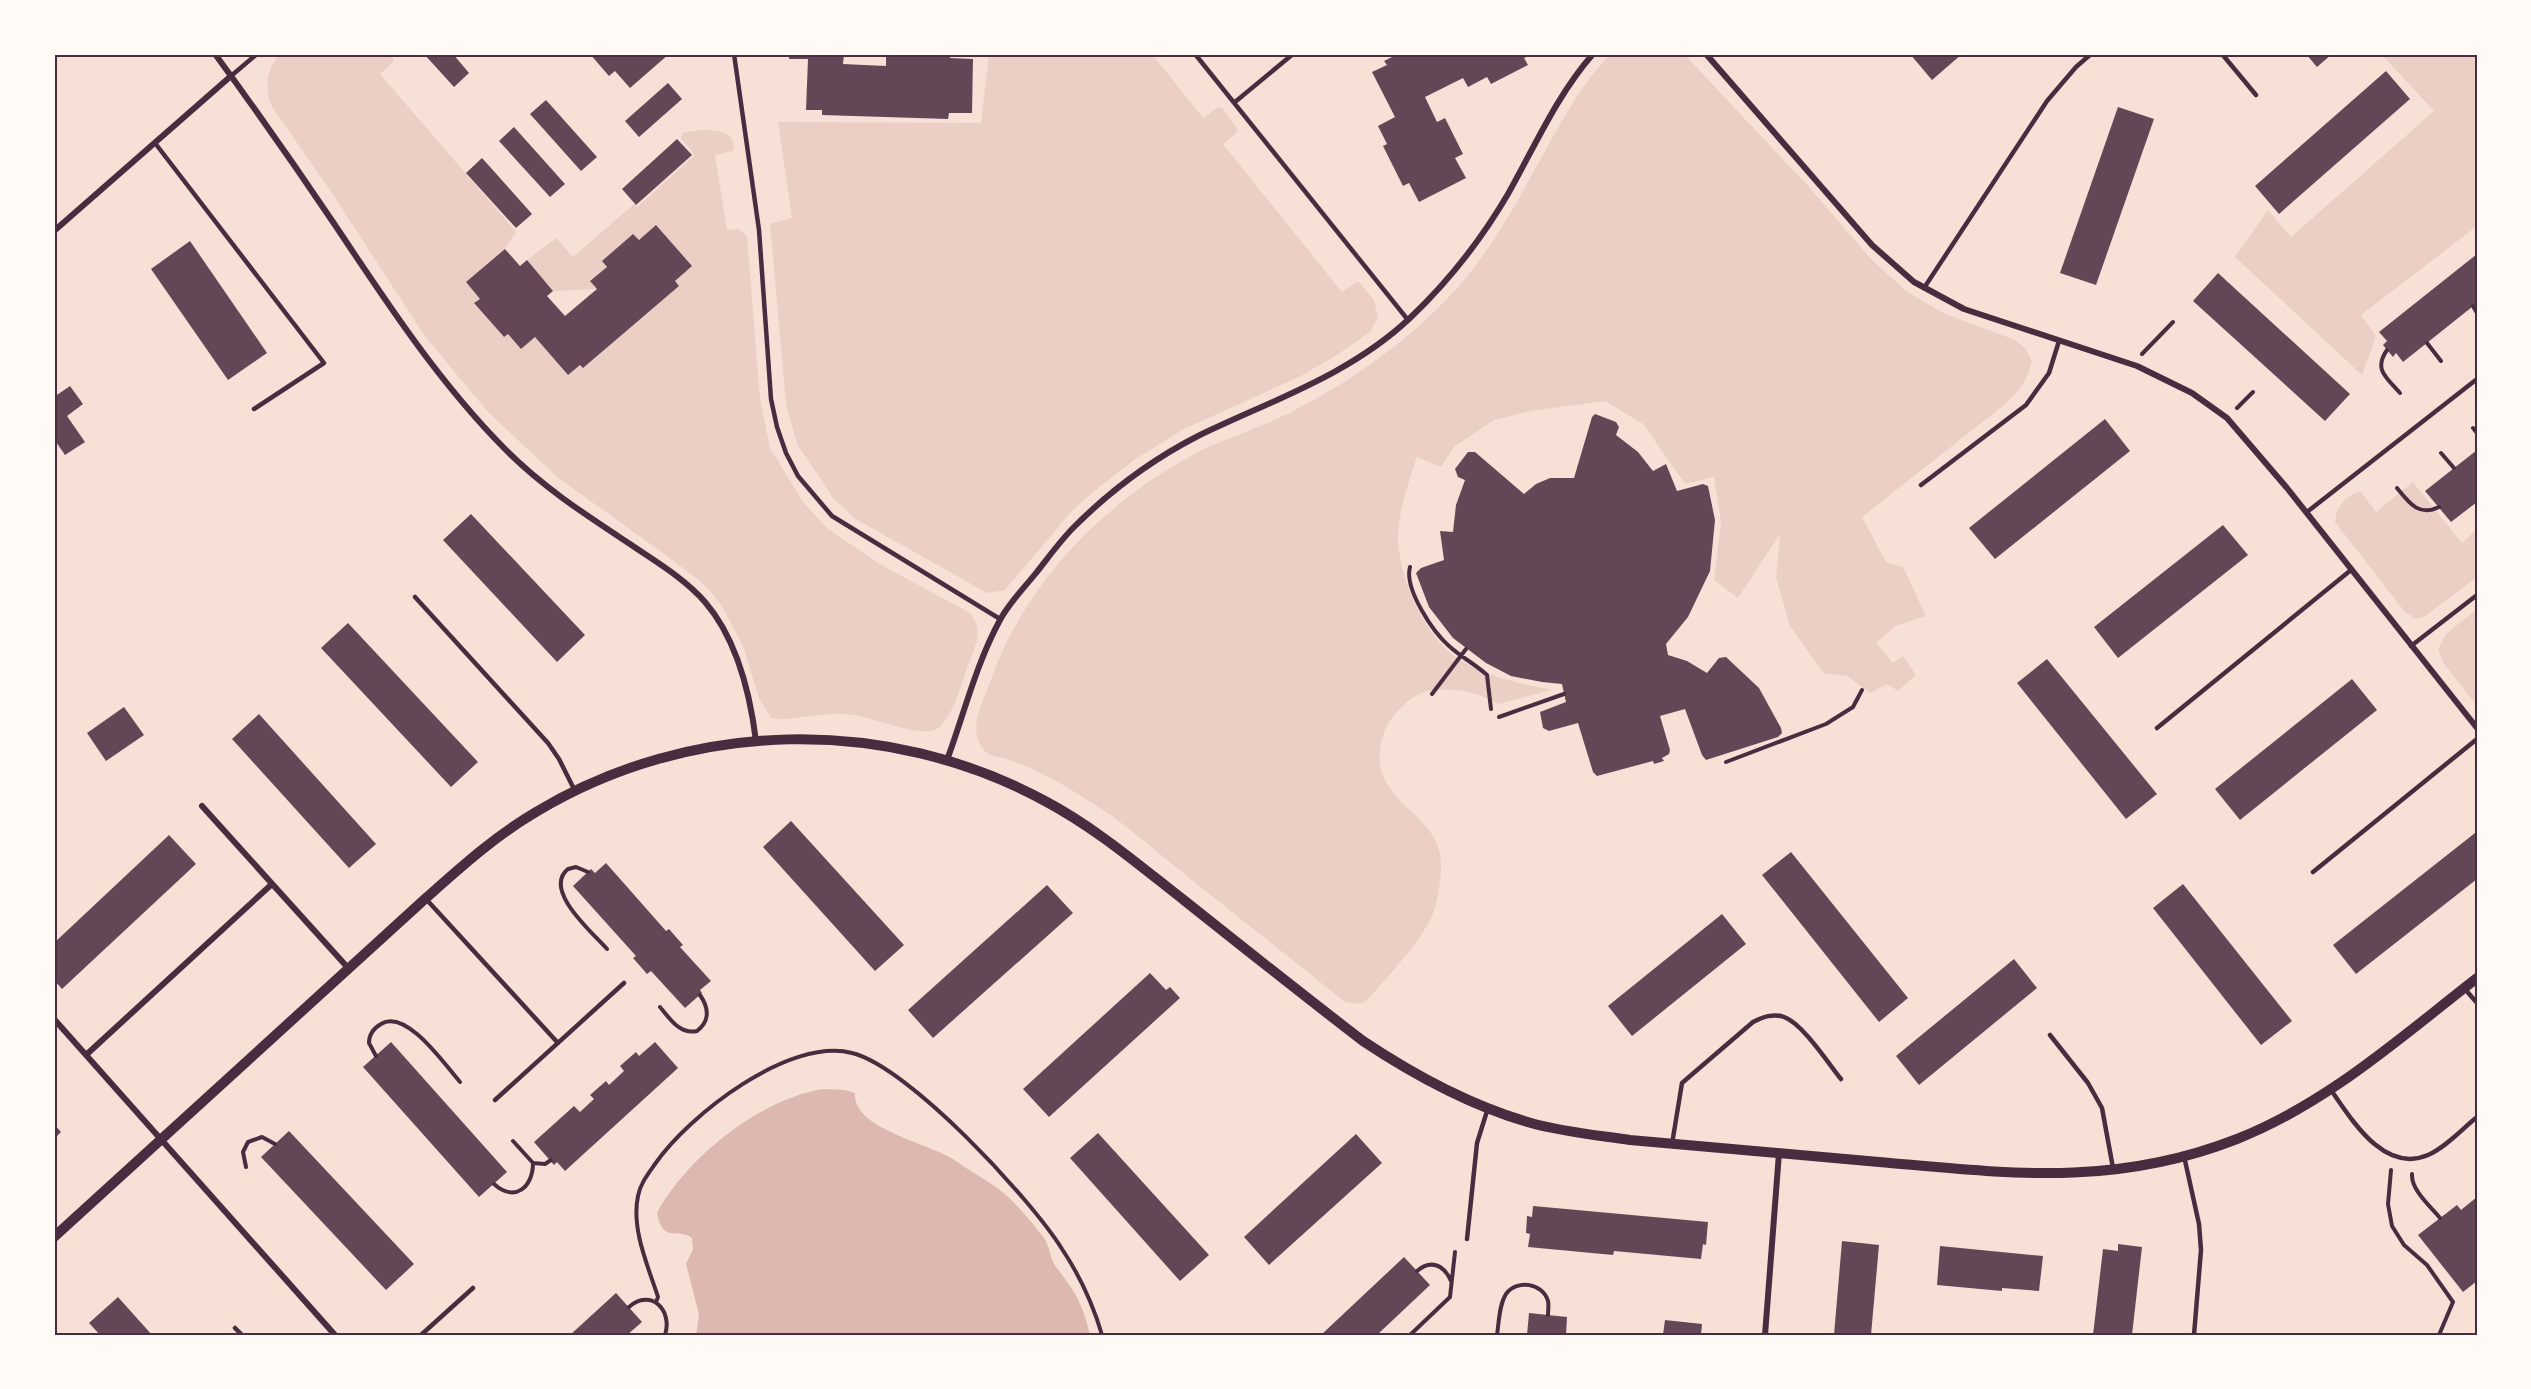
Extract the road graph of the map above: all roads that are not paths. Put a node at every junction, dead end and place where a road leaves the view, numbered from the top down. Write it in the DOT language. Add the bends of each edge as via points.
graph roads {
  1 [pos="215,54"];
  2 [pos="257,54"];
  3 [pos="734,54"];
  4 [pos="1195,54"];
  5 [pos="1293,54"];
  6 [pos="1593,54"];
  7 [pos="1706,54"];
  8 [pos="2091,54"];
  9 [pos="2222,54"];
  10 [pos="231,76"];
  11 [pos="2256,95"];
  12 [pos="1235,102"];
  13 [pos="155,143"];
  14 [pos="54,231"];
  15 [pos="1924,288"];
  16 [pos="1407,320"];
  17 [pos="2059,341"];
  18 [pos="2477,379"];
  19 [pos="254,409"];
  20 [pos="1921,485"];
  21 [pos="2307,512"];
  22 [pos="2352,570"];
  23 [pos="2477,595"];
  24 [pos="416,597"];
  25 [pos="1000,619"];
  26 [pos="2411,646"];
  27 [pos="2157,728"];
  28 [pos="2477,729"];
  29 [pos="2477,739"];
  30 [pos="756,741"];
  31 [pos="947,760"];
  32 [pos="575,791"];
  33 [pos="202,806"];
  34 [pos="2313,872"];
  35 [pos="272,884"];
  36 [pos="426,898"];
  37 [pos="349,969"];
  38 [pos="2477,978"];
  39 [pos="624,983"];
  40 [pos="2464,988"];
  41 [pos="2477,1003"];
  42 [pos="54,1019"];
  43 [pos="2050,1035"];
  44 [pos="558,1043"];
  45 [pos="86,1055"];
  46 [pos="1841,1079"];
  47 [pos="2331,1090"];
  48 [pos="495,1100"];
  49 [pos="1488,1108"];
  50 [pos="2477,1117"];
  51 [pos="162,1140"];
  52 [pos="1672,1144"];
  53 [pos="1779,1153"];
  54 [pos="2184,1156"];
  55 [pos="2113,1170"];
  56 [pos="54,1237"];
  57 [pos="1467,1239"];
  58 [pos="473,1288"];
  59 [pos="235,1328"];
  60 [pos="242,1335"];
  61 [pos="335,1335"];
  62 [pos="421,1335"];
  63 [pos="1765,1335"];
  64 [pos="2194,1335"];
  1 -- 10 [label="street"];
  2 -- 10 [label="lane"];
  3 -- 25 [label="lane" via="759,230 771,399 786,453 798,476 832,516"];
  4 -- 12 [label="lane"];
  5 -- 12 [label="lane"];
  6 -- 16 [label="street" via="1554,108 1466,258"];
  7 -- 15 [label="street" via="1872,245"];
  8 -- 15 [label="lane" via="2047,100"];
  9 -- 11 [label="lane"];
  10 -- 13 [label="street"];
  10 -- 30 [label="street" via="401,324 470,413 568,503 670,572 705,602 731,645 749,698"];
  12 -- 16 [label="lane"];
  13 -- 14 [label="street"];
  13 -- 19 [label="lane" via="324,363"];
  15 -- 17 [label="street" via="1964,309"];
  16 -- 25 [label="street" via="1323,378 1197,437 1120,486 1073,528"];
  17 -- 20 [label="lane" via="2049,373 2026,405"];
  17 -- 21 [label="street" via="2137,366 2192,393 2227,418"];
  18 -- 21 [label="lane"];
  21 -- 22 [label="street"];
  22 -- 26 [label="street"];
  22 -- 27 [label="lane"];
  23 -- 26 [label="lane"];
  24 -- 32 [label="lane" via="548,743"];
  25 -- 31 [label="street"];
  26 -- 28 [label="street"];
  29 -- 34 [label="lane"];
  30 -- 31 [label="street" via="855,741"];
  30 -- 32 [label="street" via="662,757"];
  31 -- 49 [label="street" via="1015,785 1080,822 1363,1041 1416,1074"];
  32 -- 36 [label="street" via="507,830"];
  33 -- 35 [label="street"];
  35 -- 37 [label="street"];
  35 -- 45 [label="street"];
  36 -- 37 [label="street"];
  36 -- 44 [label="lane"];
  37 -- 51 [label="street"];
  38 -- 40 [label="street"];
  39 -- 44 [label="lane"];
  40 -- 41 [label="lane"];
  40 -- 47 [label="street"];
  42 -- 45 [label="street"];
  43 -- 55 [label="lane" via="2088,1083 2102,1108"];
  44 -- 48 [label="lane"];
  45 -- 51 [label="street"];
  46 -- 52 [label="lane" via="1796,1024 1785,1017 1763,1016 1682,1083"];
  47 -- 50 [label="lane" via="2372,1142 2395,1156 2429,1154"];
  47 -- 54 [label="street" via="2279,1120"];
  49 -- 52 [label="street" via="1567,1131"];
  49 -- 57 [label="lane" via="1477,1143"];
  51 -- 56 [label="street"];
  51 -- 61 [label="street"];
  52 -- 53 [label="street"];
  53 -- 55 [label="street" via="2012,1173 2058,1175"];
  53 -- 63 [label="street"];
  54 -- 55 [label="street"];
  54 -- 64 [label="lane" via="2200,1232"];
  58 -- 62 [label="lane"];
  59 -- 60 [label="lane"];
}
